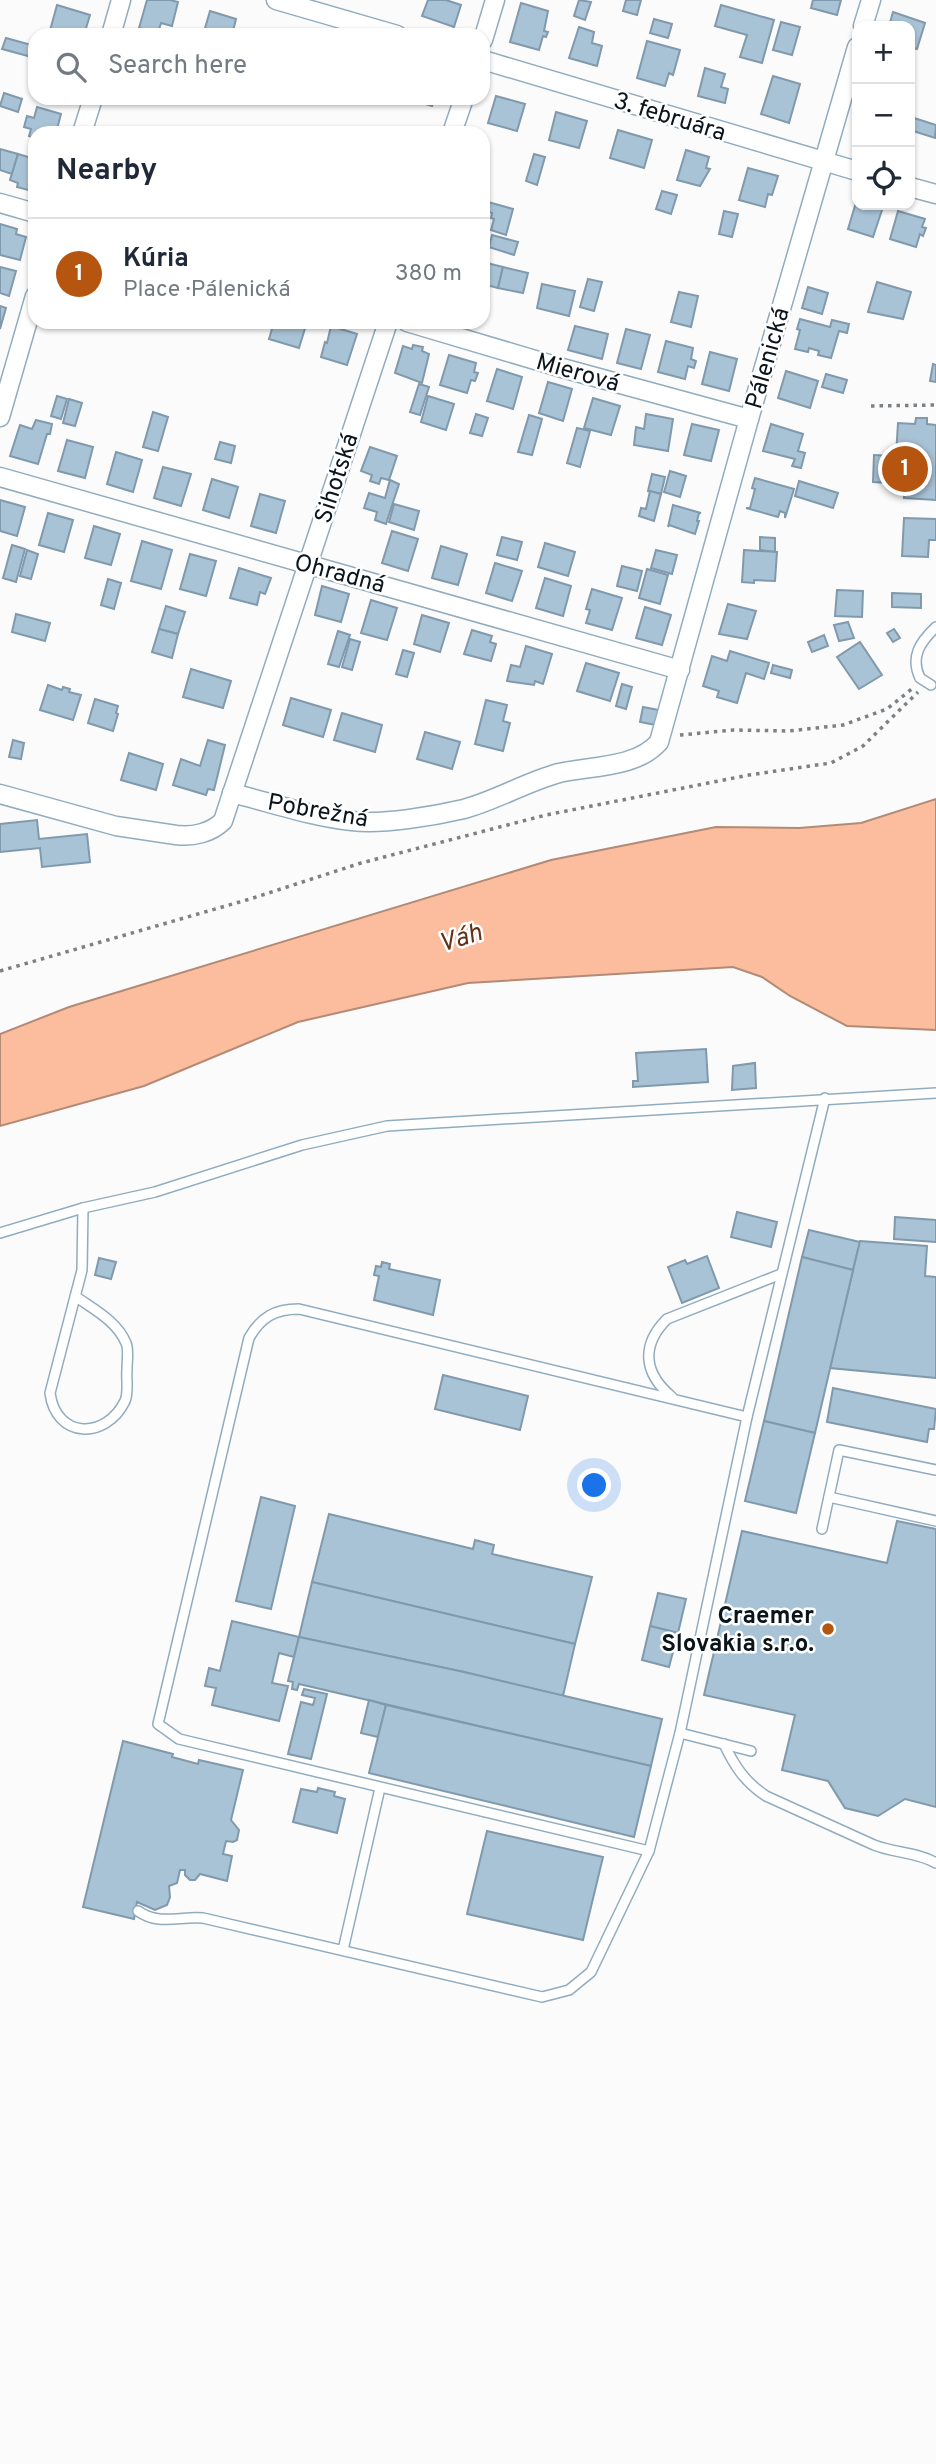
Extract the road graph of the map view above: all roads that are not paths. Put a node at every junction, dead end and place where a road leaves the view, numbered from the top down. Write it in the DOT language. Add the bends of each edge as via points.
graph roads {
  1 [pos="121,0"];
  2 [pos="276,0"];
  3 [pos="495,0"];
  4 [pos="871,0"];
  5 [pos="865,21"];
  6 [pos="113,28"];
  7 [pos="373,28"];
  8 [pos="487,28"];
  9 [pos="490,62"];
  10 [pos="852,64"];
  11 [pos="91,105"];
  12 [pos="462,105"];
  13 [pos="84,126"];
  14 [pos="454,126"];
  15 [pos="824,161"];
  16 [pos="852,169"];
  17 [pos="915,188"];
  18 [pos="936,194"];
  19 [pos="0,202"];
  20 [pos="28,211"];
  21 [pos="28,320"];
  22 [pos="386,329"];
  23 [pos="431,329"];
  24 [pos="0,417"];
  25 [pos="749,419"];
  26 [pos="0,477"];
  27 [pos="308,563"];
  28 [pos="936,627"];
  29 [pos="680,670"];
  30 [pos="927,684"];
  31 [pos="232,793"];
  32 [pos="0,794"];
  33 [pos="936,1093"];
  34 [pos="825,1098"];
  35 [pos="83,1208"];
  36 [pos="0,1233"];
  37 [pos="781,1274"];
  38 [pos="75,1296"];
  39 [pos="673,1398"];
  40 [pos="747,1417"];
  41 [pos="936,1470"];
  42 [pos="829,1497"];
  43 [pos="936,1521"];
  44 [pos="822,1528"];
  45 [pos="680,1733"];
  46 [pos="724,1744"];
  47 [pos="751,1751"];
  48 [pos="380,1788"];
  49 [pos="649,1851"];
  50 [pos="936,1863"];
  51 [pos="138,1911"];
  52 [pos="343,1950"];
  1 -- 6 [label="street"];
  2 -- 7 [label="street"];
  3 -- 8 [label="street"];
  4 -- 5 [label="street"];
  9 -- 15 [label="street, 3. februára"];
  10 -- 15 [label="street, Pálenická"];
  11 -- 13 [label="street"];
  12 -- 14 [label="street"];
  15 -- 16 [label="street, 3. februára"];
  15 -- 25 [label="street, Pálenická"];
  17 -- 18 [label="street"];
  19 -- 20 [label="street"];
  21 -- 24 [label="street"];
  22 -- 27 [label="street, Sihotská"];
  23 -- 25 [label="street, Mierová"];
  25 -- 29 [label="street, Pálenická"];
  26 -- 27 [label="street, Ohradná"];
  27 -- 29 [label="street, Ohradná"];
  27 -- 31 [label="street, Sihotská"];
  28 -- 30 [label="lane" via="916,655 918,674"];
  29 -- 31 [label="street, Pobrežná" via="662,736 654,748 637,758 539,779 466,808 362,822"];
  31 -- 32 [label="street, Pobrežná" via="217,827 184,836 116,826"];
  33 -- 34 [label="lane"];
  34 -- 35 [label="lane" via="387,1126 302,1145 155,1192"];
  34 -- 37 [label="lane"];
  35 -- 36 [label="lane"];
  35 -- 38 [label="lane" via="82,1261"];
  37 -- 39 [label="lane" via="667,1319 654,1331 648,1357 651,1371"];
  37 -- 40 [label="lane"];
  38 -- 38 [label="lane" via="111,1321 127,1344 126,1398 111,1420 94,1429 67,1424 59,1417 50,1393"];
  39 -- 40 [label="lane"];
  39 -- 48 [label="lane" via="299,1309 274,1312 255,1328 158,1724 179,1739"];
  40 -- 45 [label="lane"];
  41 -- 42 [label="lane" via="839,1450"];
  42 -- 43 [label="lane"];
  42 -- 44 [label="lane"];
  45 -- 46 [label="lane"];
  45 -- 49 [label="lane"];
  46 -- 47 [label="lane"];
  46 -- 50 [label="lane" via="740,1775 766,1796 874,1845"];
  48 -- 49 [label="lane"];
  48 -- 52 [label="lane"];
  49 -- 52 [label="lane" via="591,1972 569,1990 542,1997"];
  51 -- 52 [label="lane" via="157,1920 203,1918"];
}
